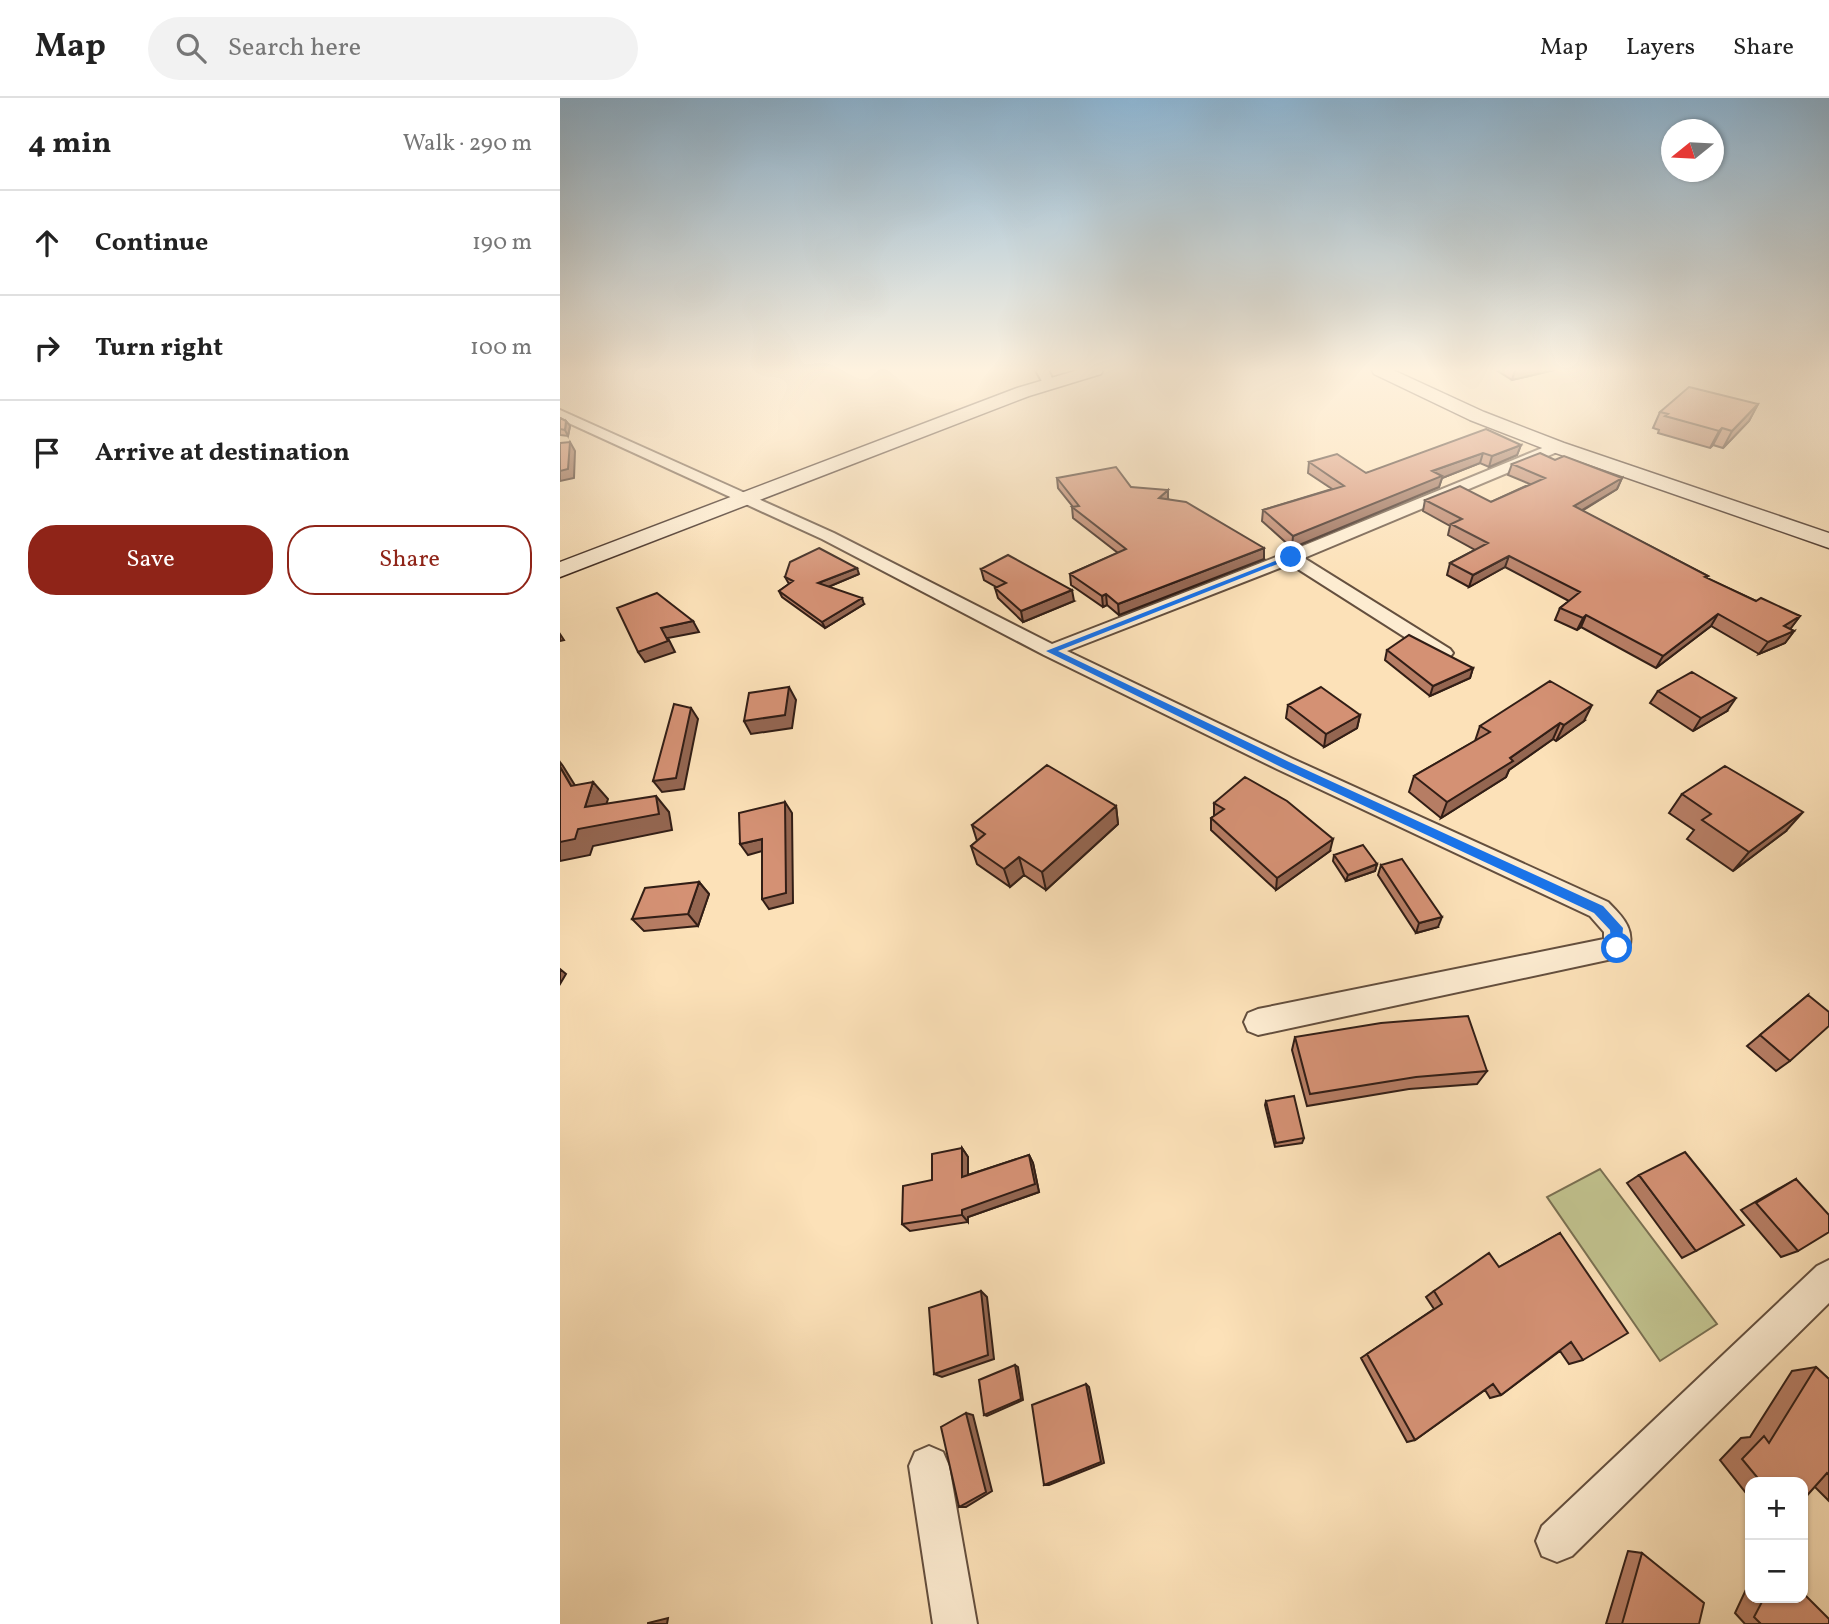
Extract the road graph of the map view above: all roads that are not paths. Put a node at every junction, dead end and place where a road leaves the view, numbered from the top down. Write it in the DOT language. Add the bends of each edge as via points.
graph roads {
  1 [pos="619,441"];
  2 [pos="888,441"];
  3 [pos="1542,441"];
  4 [pos="1557,447"];
  5 [pos="745,499"];
  6 [pos="1829,541"];
  7 [pos="1291,557"];
  8 [pos="560,570"];
  9 [pos="1051,651"];
  10 [pos="1443,653"];
  11 [pos="1258,1022"];
  12 [pos="1829,1278"];
  13 [pos="929,1466"];
  14 [pos="1557,1541"];
  15 [pos="955,1624"];
  1 -- 5 [label="street"];
  2 -- 5 [label="main road"];
  3 -- 4 [label="main road"];
  4 -- 6 [label="main road"];
  4 -- 7 [label="street"];
  5 -- 8 [label="main road"];
  5 -- 9 [label="street" via="828,536"];
  7 -- 9 [label="street"];
  7 -- 10 [label="street"];
  9 -- 11 [label="street" via="1599,909 1616,928 1617,948"];
  12 -- 14 [label="street"];
  13 -- 15 [label="street"];
}
